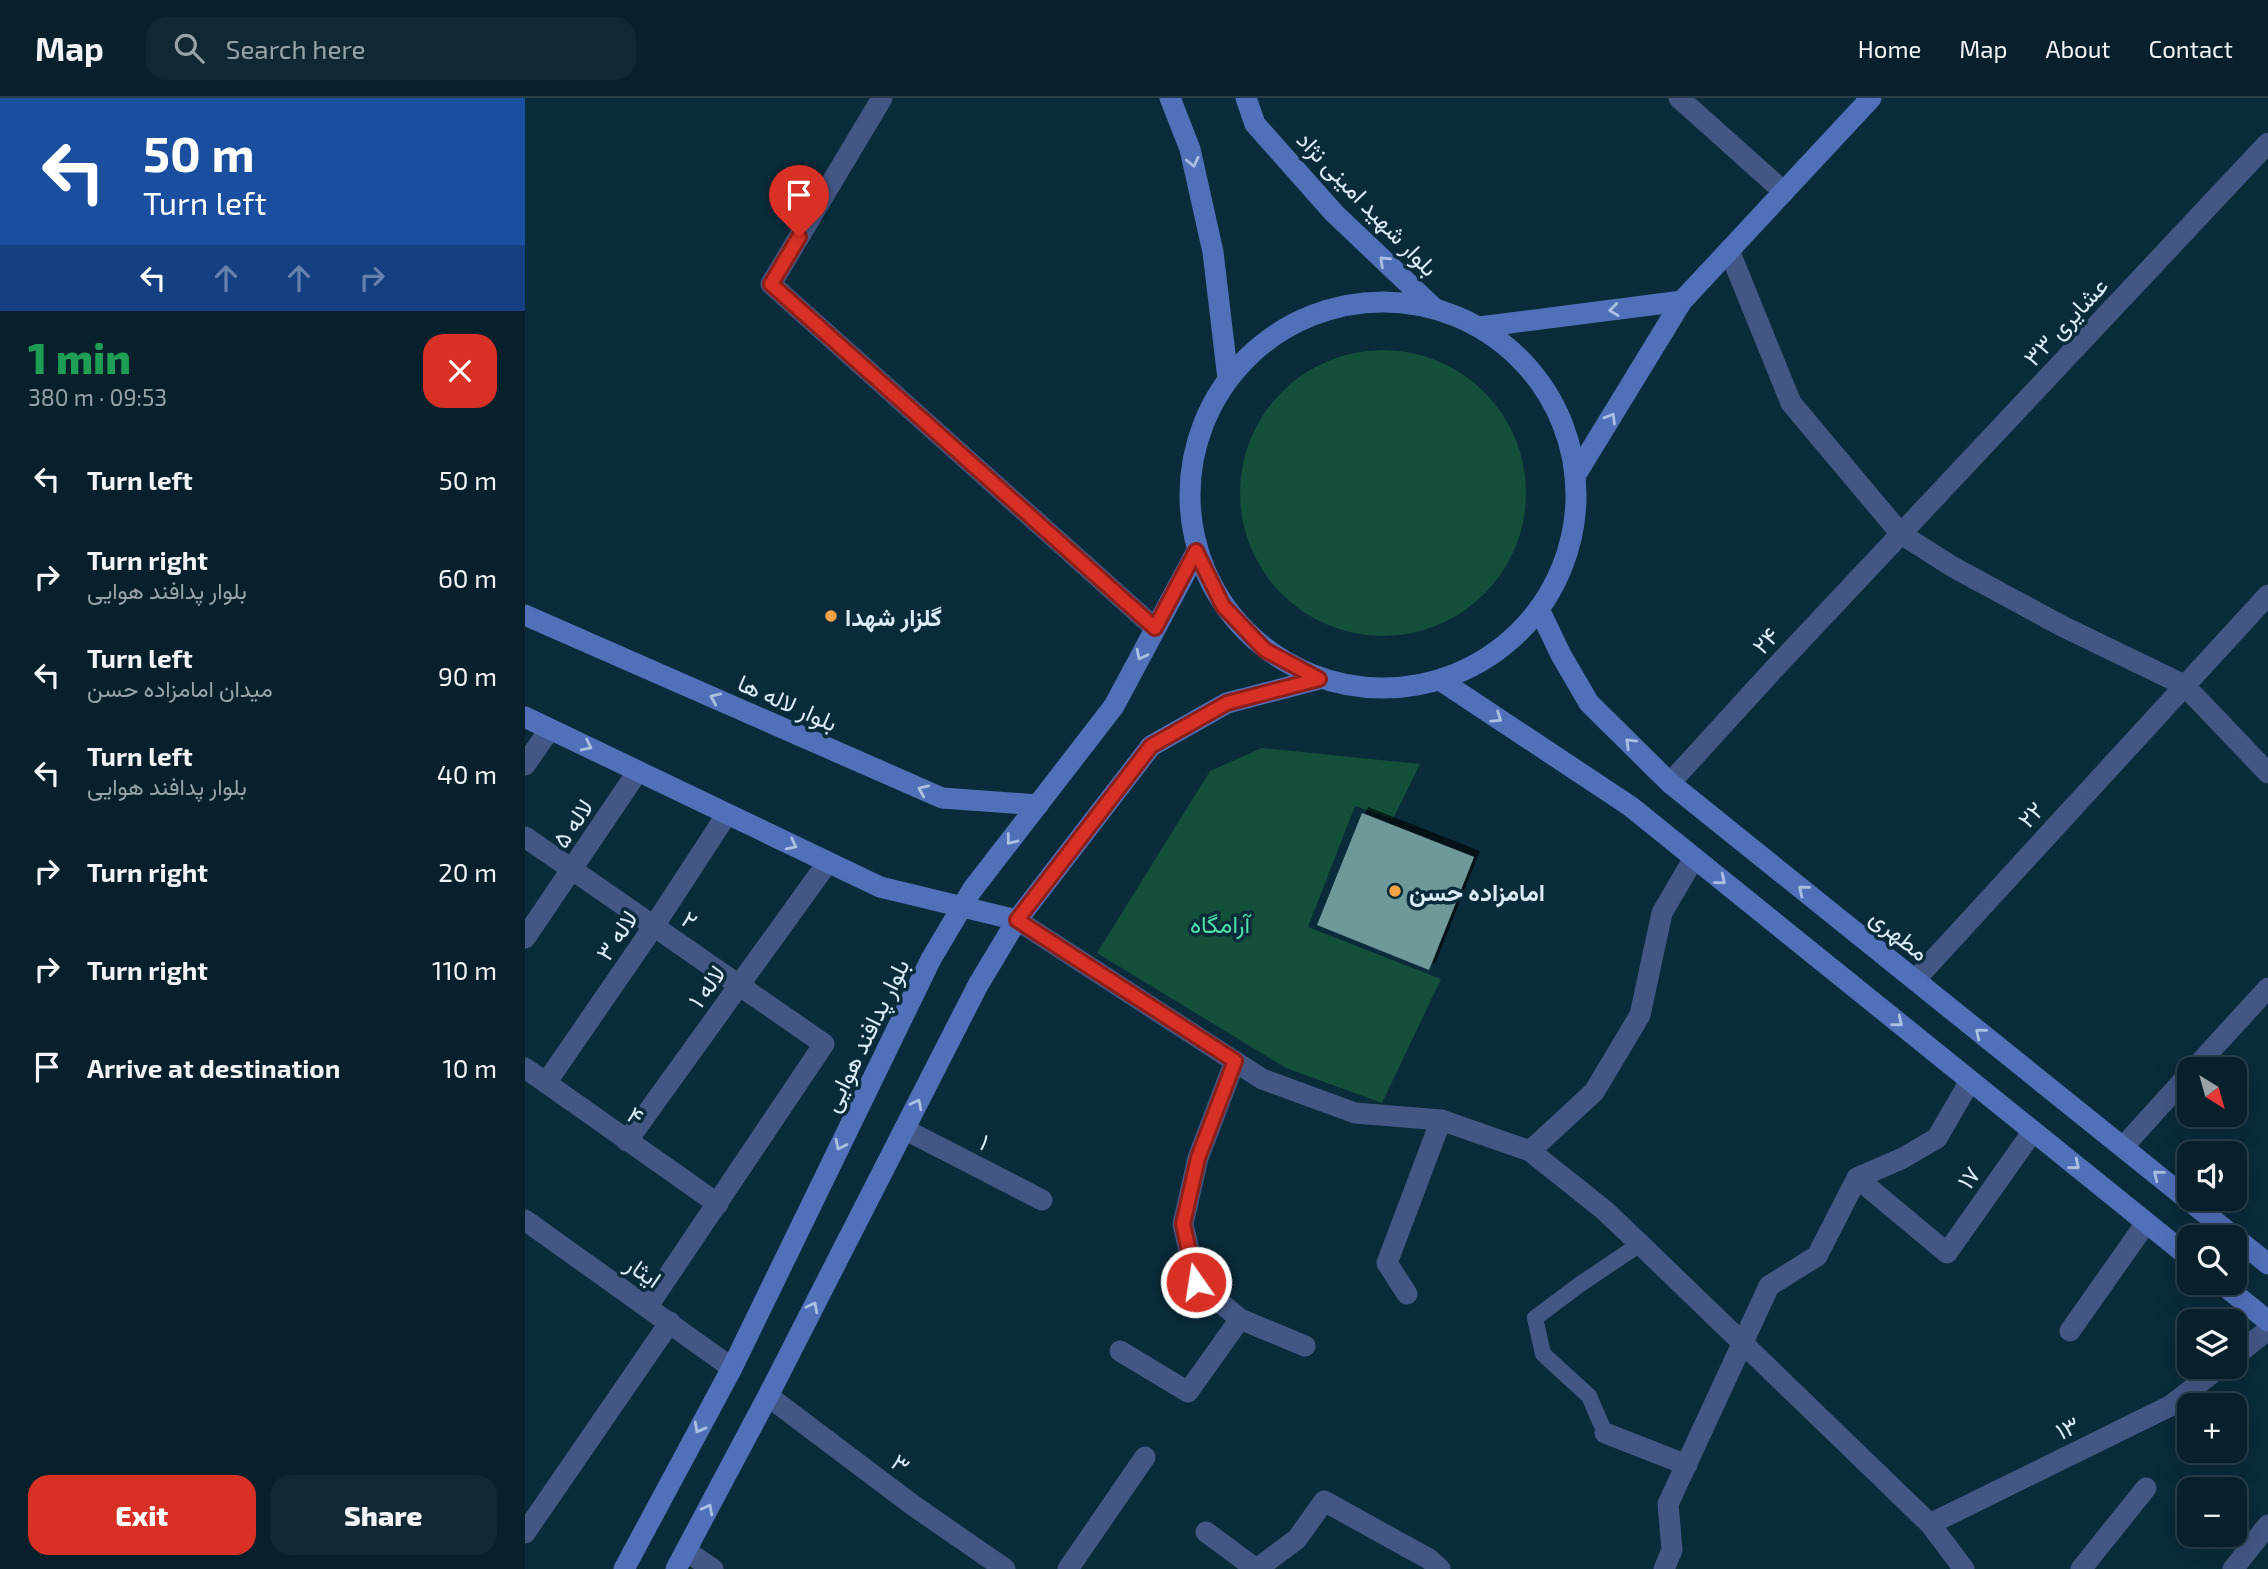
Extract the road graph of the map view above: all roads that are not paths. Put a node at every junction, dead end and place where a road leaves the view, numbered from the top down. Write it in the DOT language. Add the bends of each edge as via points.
graph roads {
  1 [pos="882,98"];
  2 [pos="1170,98"];
  3 [pos="1246,98"];
  4 [pos="1679,98"];
  5 [pos="1871,98"];
  6 [pos="2268,143"];
  7 [pos="1784,192"];
  8 [pos="1729,250"];
  9 [pos="1682,301"];
  10 [pos="1434,308"];
  11 [pos="1479,327"];
  12 [pos="1227,379"];
  13 [pos="1575,476"];
  14 [pos="1901,534"];
  15 [pos="1196,551"];
  16 [pos="2268,595"];
  17 [pos="1539,609"];
  18 [pos="525,615"];
  19 [pos="1155,628"];
  20 [pos="1319,679"];
  21 [pos="1440,680"];
  22 [pos="2184,685"];
  23 [pos="525,717"];
  24 [pos="550,729"];
  25 [pos="525,765"];
  26 [pos="638,771"];
  27 [pos="2268,773"];
  28 [pos="1670,783"];
  29 [pos="1038,805"];
  30 [pos="727,814"];
  31 [pos="525,837"];
  32 [pos="1694,858"];
  33 [pos="828,862"];
  34 [pos="572,869"];
  35 [pos="962,907"];
  36 [pos="1017,920"];
  37 [pos="654,926"];
  38 [pos="525,938"];
  39 [pos="1915,980"];
  40 [pos="739,985"];
  41 [pos="2268,988"];
  42 [pos="2205,1057"];
  43 [pos="1235,1061"];
  44 [pos="525,1068"];
  45 [pos="1971,1081"];
  46 [pos="546,1083"];
  47 [pos="2177,1087"];
  48 [pos="1441,1121"];
  49 [pos="904,1129"];
  50 [pos="2033,1131"];
  51 [pos="627,1141"];
  52 [pos="2123,1147"];
  53 [pos="1530,1151"];
  54 [pos="1857,1178"];
  55 [pos="1042,1200"];
  56 [pos="718,1204"];
  57 [pos="2146,1223"];
  58 [pos="527,1227"];
  59 [pos="1640,1244"];
  60 [pos="2177,1248"];
  61 [pos="2268,1264"];
  62 [pos="1407,1294"];
  63 [pos="2236,1295"];
  64 [pos="648,1306"];
  65 [pos="1240,1319"];
  66 [pos="2268,1321"];
  67 [pos="670,1322"];
  68 [pos="2268,1330"];
  69 [pos="2070,1331"];
  70 [pos="1743,1344"];
  71 [pos="1305,1346"];
  72 [pos="2247,1347"];
  73 [pos="1120,1351"];
  74 [pos="731,1368"];
  75 [pos="2204,1379"];
  76 [pos="768,1396"];
  77 [pos="1605,1433"];
  78 [pos="1145,1457"];
  79 [pos="1687,1465"];
  80 [pos="2146,1488"];
  81 [pos="1930,1524"];
  82 [pos="2268,1525"];
  83 [pos="1206,1532"];
  84 [pos="525,1533"];
  85 [pos="681,1560"];
  86 [pos="624,1569"];
  87 [pos="713,1569"];
  88 [pos="1005,1569"];
  89 [pos="1068,1569"];
  90 [pos="1256,1569"];
  91 [pos="1440,1569"];
  92 [pos="1664,1569"];
  93 [pos="1964,1569"];
  94 [pos="2081,1569"];
  95 [pos="2232,1569"];
  1 -- 19 [label="street" via="771,284"];
  2 -- 12 [label="main road, one-way" via="1190,149 1213,252"];
  10 -- 3 [label="main road, بلوار شهید امینی نژاد, one-way" via="1334,214 1255,124"];
  4 -- 7 [label="street"];
  5 -- 7 [label="main road"];
  6 -- 14 [label="street, عشایری ۳۳"];
  7 -- 8 [label="main road"];
  8 -- 9 [label="main road"];
  8 -- 14 [label="street" via="1791,403"];
  9 -- 11 [label="main road, one-way"];
  13 -- 9 [label="main road, one-way"];
  10 -- 11 [label="main road"];
  10 -- 12 [label="main road" via="1376,302 1320,312 1269,339"];
  11 -- 13 [label="main road" via="1517,354 1546,390 1566,431"];
  12 -- 15 [label="main road" via="1199,432 1186,504"];
  13 -- 17 [label="main road" via="1574,523 1562,568"];
  14 -- 22 [label="street" via="2062,626"];
  14 -- 28 [label="street, ۲۴"];
  15 -- 19 [label="main road, بلوار پدافند هوایی"];
  15 -- 20 [label="main road" via="1223,606 1265,650"];
  16 -- 22 [label="street, ۲۲"];
  17 -- 21 [label="main road" via="1511,639 1478,664"];
  28 -- 17 [label="main road, مطهری, one-way" via="1589,703"];
  29 -- 18 [label="main road, بلوار لاله ها, one-way" via="942,798"];
  19 -- 29 [label="main road, بلوار پدافند هوایی, one-way" via="1114,706"];
  20 -- 21 [label="main road" via="1380,689"];
  20 -- 36 [label="main road" via="1227,703 1151,746"];
  21 -- 32 [label="main road, one-way" via="1630,806"];
  22 -- 27 [label="street"];
  22 -- 39 [label="street, ۲۲"];
  23 -- 24 [label="main road"];
  24 -- 25 [label="street"];
  24 -- 26 [label="main road, one-way"];
  26 -- 30 [label="main road"];
  26 -- 34 [label="street, لاله ۵"];
  39 -- 28 [label="main road, مطهری, one-way"];
  29 -- 35 [label="main road, بلوار پدافند هوایی, one-way"];
  30 -- 33 [label="main road, one-way"];
  30 -- 37 [label="street, لاله ۳"];
  31 -- 34 [label="street, ۲"];
  32 -- 45 [label="main road, one-way"];
  32 -- 53 [label="street" via="1662,913 1640,1015 1594,1092"];
  33 -- 35 [label="main road" via="880,887"];
  33 -- 40 [label="street, لاله ۱"];
  34 -- 37 [label="street, ۲"];
  34 -- 38 [label="street, لاله ۵"];
  35 -- 36 [label="main road"];
  35 -- 74 [label="main road, بلوار پدافند هوایی, one-way" via="931,959"];
  36 -- 43 [label="street"];
  49 -- 36 [label="main road, one-way"];
  37 -- 40 [label="street, ۲"];
  37 -- 46 [label="street, لاله ۳"];
  52 -- 39 [label="main road, مطهری, one-way"];
  40 -- 51 [label="street, لاله ۱"];
  40 -- 56 [label="street, ۲" via="824,1044"];
  41 -- 42 [label="street"];
  43 -- 48 [label="street" via="1262,1079 1355,1113"];
  43 -- 65 [label="street" via="1198,1158 1183,1224 1196,1282"];
  44 -- 46 [label="street, ۴"];
  45 -- 50 [label="main road"];
  45 -- 54 [label="street" via="1937,1138"];
  46 -- 51 [label="street, ۴"];
  47 -- 52 [label="street"];
  48 -- 53 [label="street"];
  48 -- 62 [label="street" via="1387,1263"];
  49 -- 55 [label="street, ۱"];
  76 -- 49 [label="main road, one-way"];
  50 -- 54 [label="street, ۱۷" via="1947,1253"];
  50 -- 57 [label="main road, one-way"];
  51 -- 56 [label="street, ۴"];
  61 -- 52 [label="main road, مطهری, one-way"];
  53 -- 59 [label="street"];
  54 -- 70 [label="street" via="1817,1256 1769,1286"];
  56 -- 64 [label="street"];
  57 -- 60 [label="main road"];
  57 -- 69 [label="street"];
  58 -- 64 [label="street, ایثار"];
  59 -- 70 [label="street"];
  59 -- 77 [label="lane" via="1535,1318 1543,1354 1590,1396"];
  63 -- 66 [label="main road"];
  64 -- 67 [label="street, ایثار"];
  65 -- 71 [label="street"];
  65 -- 73 [label="street" via="1188,1392"];
  67 -- 74 [label="street, ایثار"];
  67 -- 84 [label="street"];
  68 -- 72 [label="street"];
  70 -- 79 [label="street"];
  70 -- 81 [label="street"];
  74 -- 86 [label="main road, بلوار پدافند هوایی, one-way"];
  75 -- 81 [label="street, ۱۳" via="2170,1405"];
  85 -- 76 [label="main road, one-way"];
  76 -- 88 [label="street, ۳"];
  77 -- 79 [label="street"];
  78 -- 89 [label="street"];
  79 -- 92 [label="street" via="1668,1504 1672,1550"];
  80 -- 94 [label="street"];
  81 -- 93 [label="street"];
  82 -- 95 [label="street"];
  83 -- 90 [label="street"];
  85 -- 87 [label="street"];
  90 -- 91 [label="street" via="1297,1539 1324,1501"];
}
